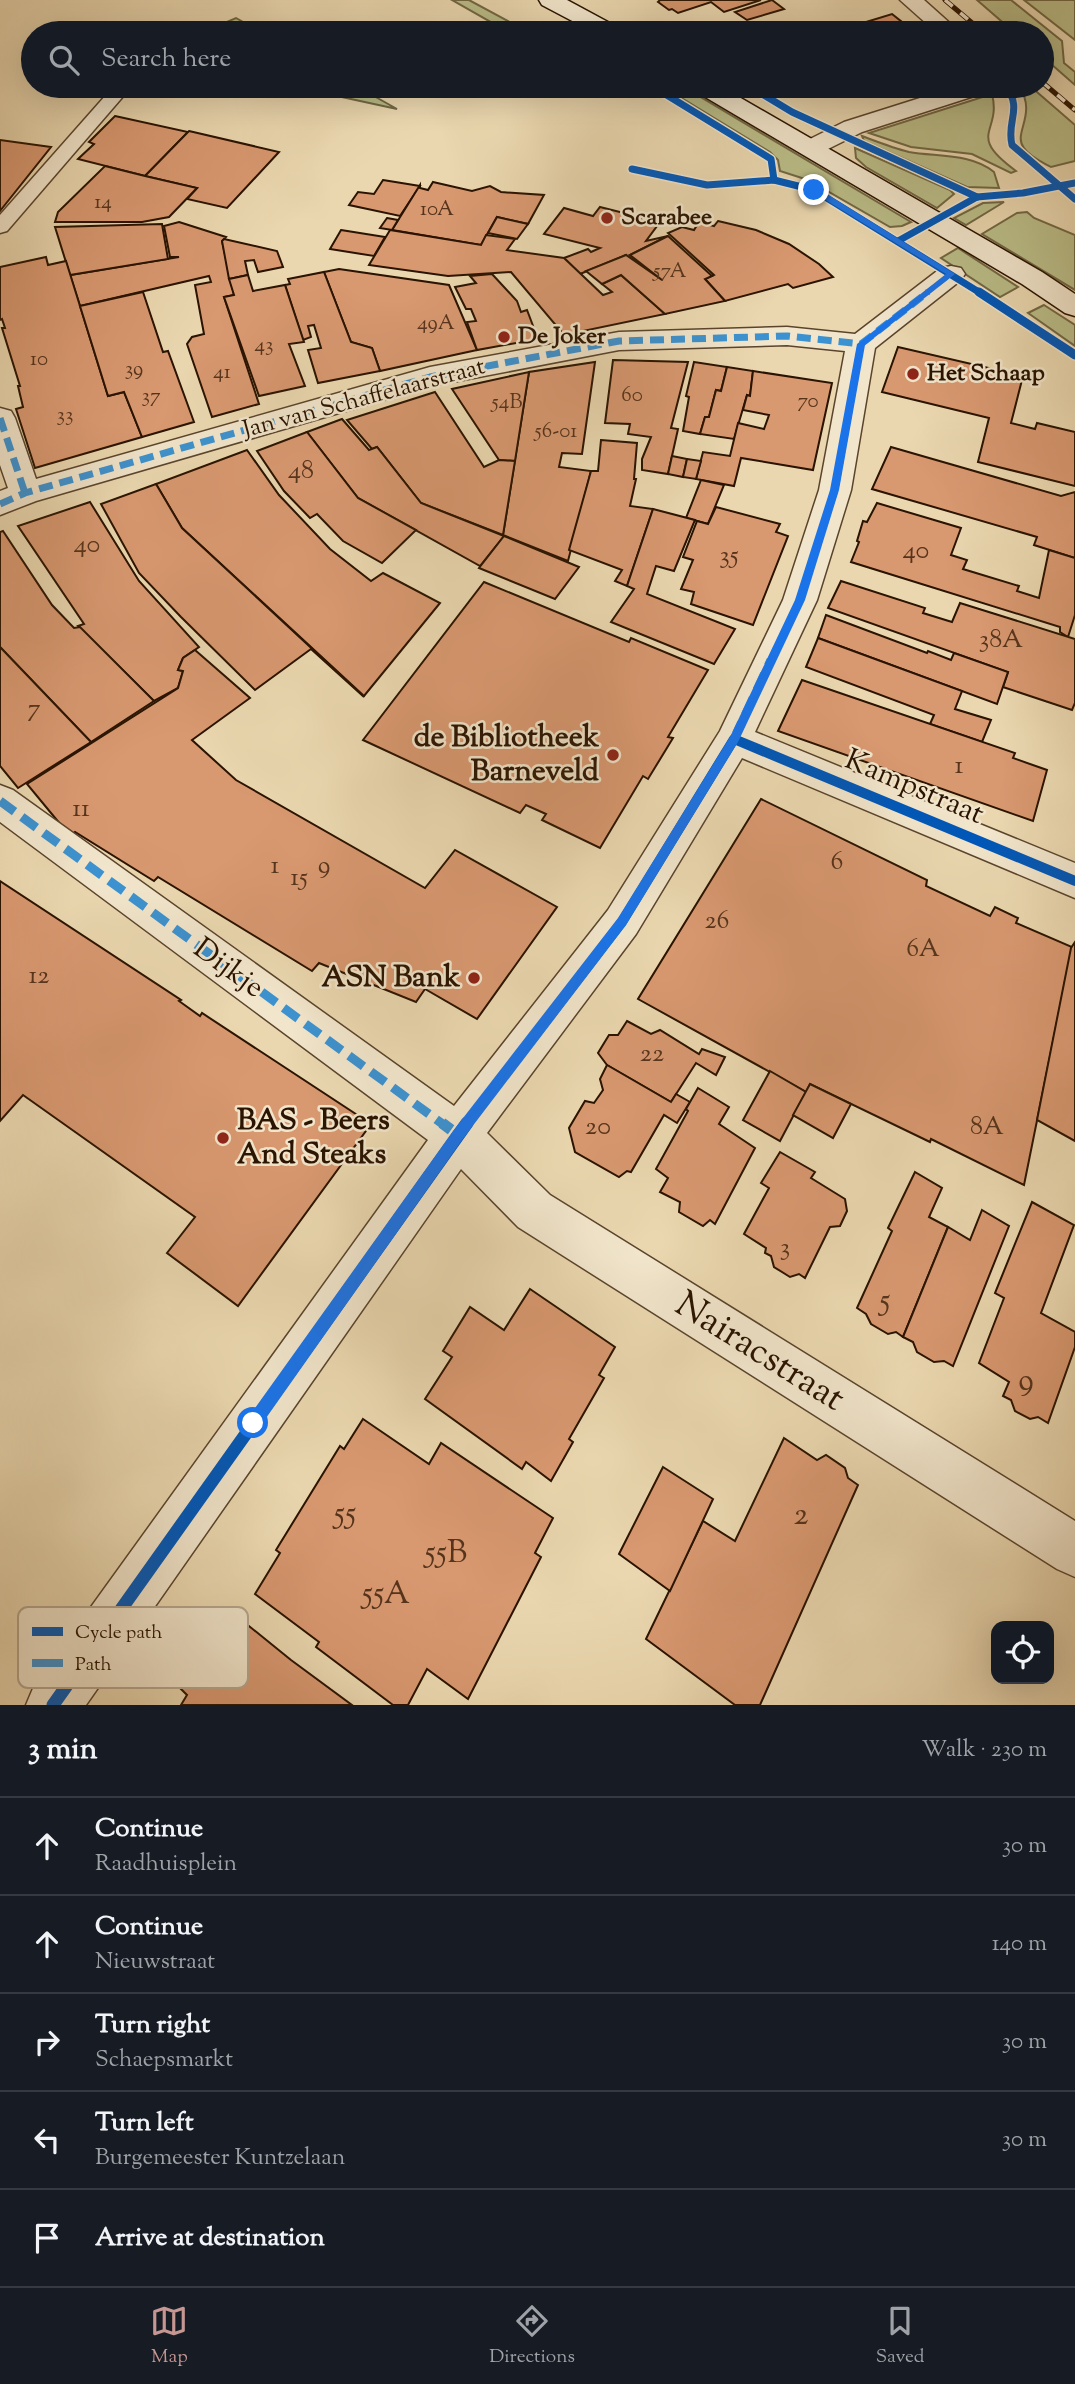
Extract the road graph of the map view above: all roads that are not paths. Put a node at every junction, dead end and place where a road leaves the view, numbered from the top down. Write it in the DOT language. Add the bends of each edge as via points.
graph roads {
  1 [pos="550,0"];
  2 [pos="911,0"];
  3 [pos="589,21"];
  4 [pos="936,21"];
  5 [pos="113,98"];
  6 [pos="724,98"];
  7 [pos="944,98"];
  8 [pos="811,148"];
  9 [pos="0,228"];
  10 [pos="951,274"];
  11 [pos="1075,307"];
  12 [pos="861,344"];
  13 [pos="0,418"];
  14 [pos="13,499"];
  15 [pos="734,739"];
  16 [pos="1,804"];
  17 [pos="1075,881"];
  18 [pos="457,1135"];
  19 [pos="1075,1551"];
  20 [pos="122,1607"];
  21 [pos="65,1688"];
  22 [pos="53,1705"];
  1 -- 3 [label="street"];
  2 -- 4 [label="street"];
  5 -- 9 [label="lane"];
  6 -- 8 [label="street"];
  7 -- 8 [label="street" via="853,127"];
  8 -- 11 [label="street"];
  10 -- 12 [label="street"];
  12 -- 14 [label="street, Jan van Schaffelaarstraat" via="787,336 619,341 430,377"];
  12 -- 15 [label="street" via="835,490 800,600"];
  13 -- 14 [label="street"];
  15 -- 17 [label="street, Kampstraat"];
  15 -- 18 [label="street" via="622,922"];
  16 -- 18 [label="street, Dijkje"];
  18 -- 19 [label="street, Nairacstraat" via="534,1211"];
  18 -- 20 [label="street"];
  21 -- 22 [label="street"];
}
